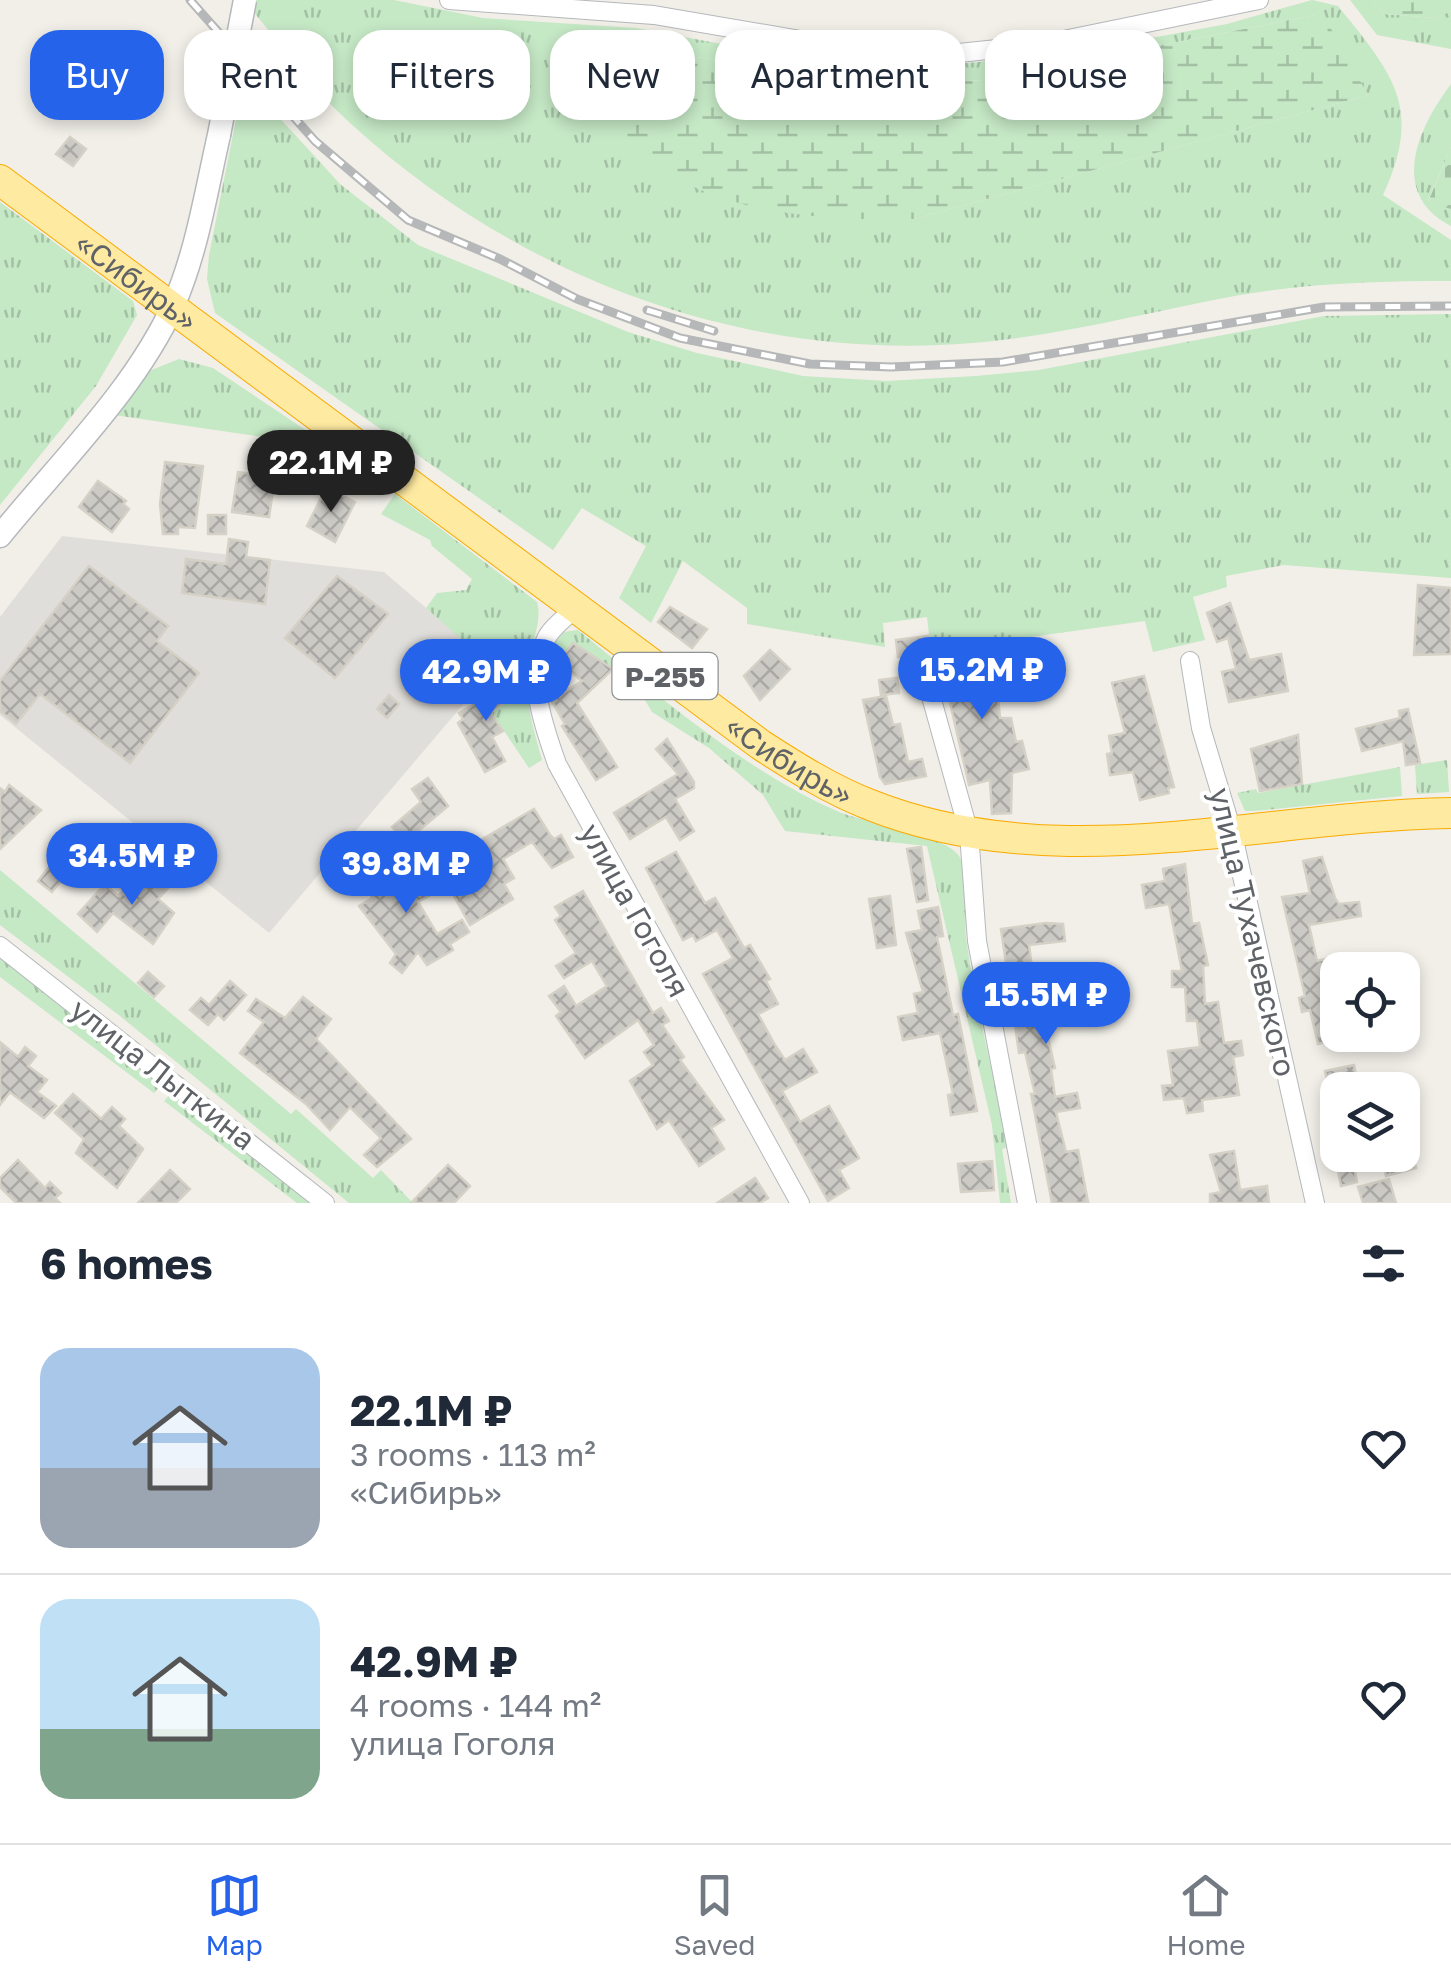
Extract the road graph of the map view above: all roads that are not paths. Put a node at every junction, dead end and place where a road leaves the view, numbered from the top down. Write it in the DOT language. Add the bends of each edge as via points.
graph roads {
  1 [pos="245,0"];
  2 [pos="449,0"];
  3 [pos="1258,0"];
  4 [pos="0,180"];
  5 [pos="173,306"];
  6 [pos="0,536"];
  7 [pos="574,609"];
  8 [pos="1190,661"];
  9 [pos="927,682"];
  10 [pos="1451,813"];
  11 [pos="1232,831"];
  12 [pos="969,833"];
  13 [pos="0,946"];
  14 [pos="325,1203"];
  15 [pos="800,1203"];
  16 [pos="1027,1203"];
  17 [pos="1315,1203"];
  1 -- 5 [label="street, bridge" via="195,242"];
  2 -- 3 [label="street" via="654,15 842,47 959,54 1044,44"];
  4 -- 5 [label="highway, «Сибирь» / Р-255"];
  5 -- 6 [label="street" via="138,366"];
  5 -- 7 [label="highway, «Сибирь» / Р-255"];
  7 -- 12 [label="highway, «Сибирь» / Р-255" via="816,780 869,804"];
  7 -- 15 [label="street, улица Гоголя" via="546,638 539,666 538,708 556,764"];
  8 -- 11 [label="street, улица Тухачевского" via="1201,728"];
  9 -- 12 [label="street"];
  10 -- 11 [label="highway, «Сибирь» / Р-255"];
  11 -- 12 [label="highway, «Сибирь» / Р-255" via="1094,843"];
  11 -- 17 [label="street, улица Тухачевского"];
  12 -- 16 [label="street" via="977,940"];
  13 -- 14 [label="street, улица Лыткина"];
}
